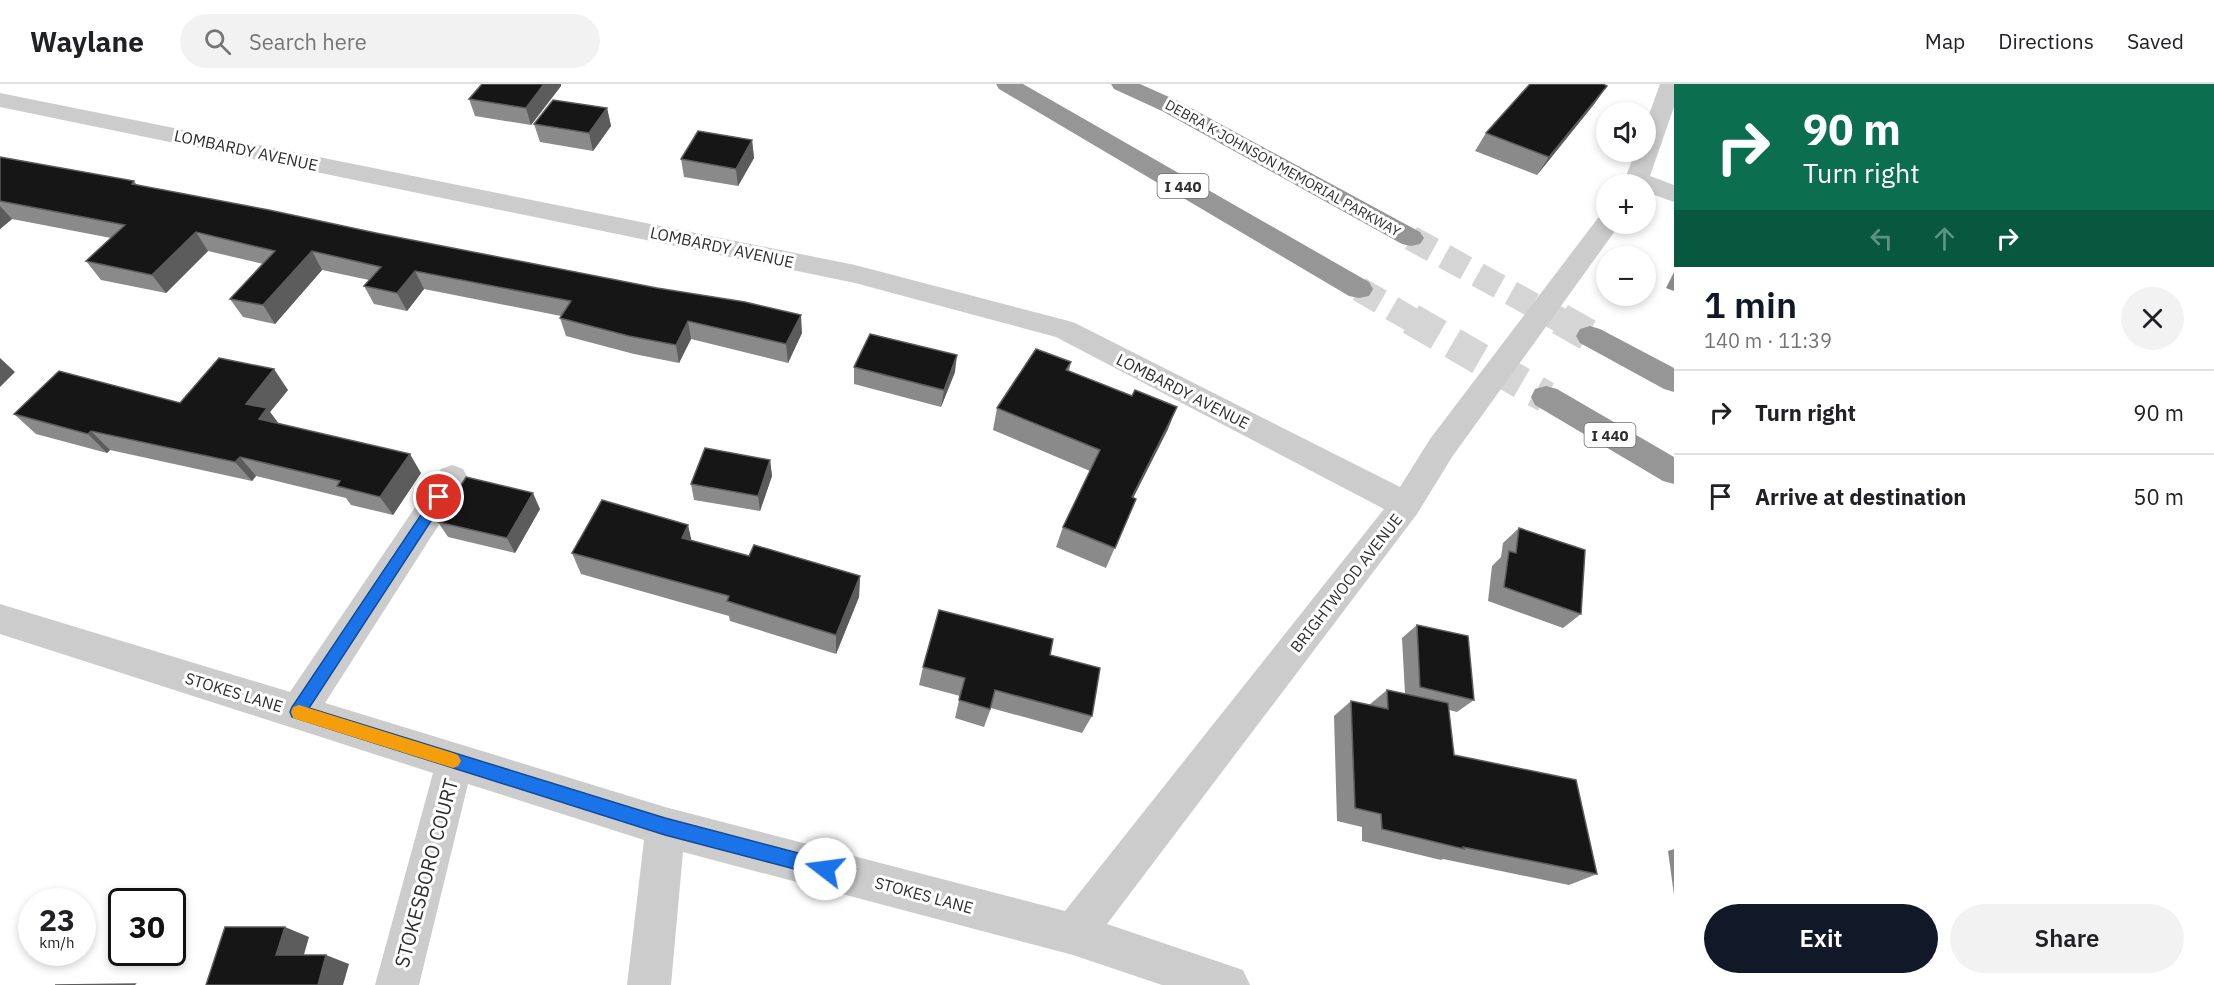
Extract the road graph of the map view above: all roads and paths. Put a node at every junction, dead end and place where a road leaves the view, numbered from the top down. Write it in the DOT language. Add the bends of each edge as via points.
graph roads {
  1 [pos="1007,84"];
  2 [pos="1122,84"];
  3 [pos="1137,84"];
  4 [pos="1671,84"];
  5 [pos="0,100"];
  6 [pos="1170,106"];
  7 [pos="1640,174"];
  8 [pos="1656,188"];
  9 [pos="1674,194"];
  10 [pos="1600,234"];
  11 [pos="1411,238"];
  12 [pos="1359,289"];
  13 [pos="1590,336"];
  14 [pos="1674,381"];
  15 [pos="1546,397"];
  16 [pos="1674,472"];
  17 [pos="452,478"];
  18 [pos="1406,505"];
  19 [pos="0,620"];
  20 [pos="298,712"];
  21 [pos="455,761"];
  22 [pos="665,826"];
  23 [pos="1073,934"];
  24 [pos="397,985"];
  25 [pos="649,985"];
  26 [pos="1228,985"];
  1 -- 12 [label="highway, I 440"];
  2 -- 6 [label="highway, DEBRA K JOHNSON MEMORIAL PARKWAY"];
  3 -- 6 [label="highway"];
  4 -- 7 [label="street"];
  5 -- 18 [label="street, LOMBARDY AVENUE" via="855,274 1065,330"];
  6 -- 11 [label="highway, DEBRA K JOHNSON MEMORIAL PARKWAY"];
  8 -- 9 [label="street"];
  10 -- 18 [label="street, BRIGHTWOOD AVENUE" via="1441,448"];
  13 -- 14 [label="highway"];
  15 -- 16 [label="highway, I 440"];
  17 -- 20 [label="street"];
  18 -- 23 [label="street, BRIGHTWOOD AVENUE"];
  19 -- 20 [label="street, STOKES LANE"];
  20 -- 21 [label="street, STOKES LANE"];
  21 -- 22 [label="street, STOKES LANE"];
  21 -- 24 [label="street, STOKESBORO COURT"];
  22 -- 23 [label="street, STOKES LANE"];
  22 -- 25 [label="street"];
  23 -- 26 [label="street, STOKES LANE"];
}
